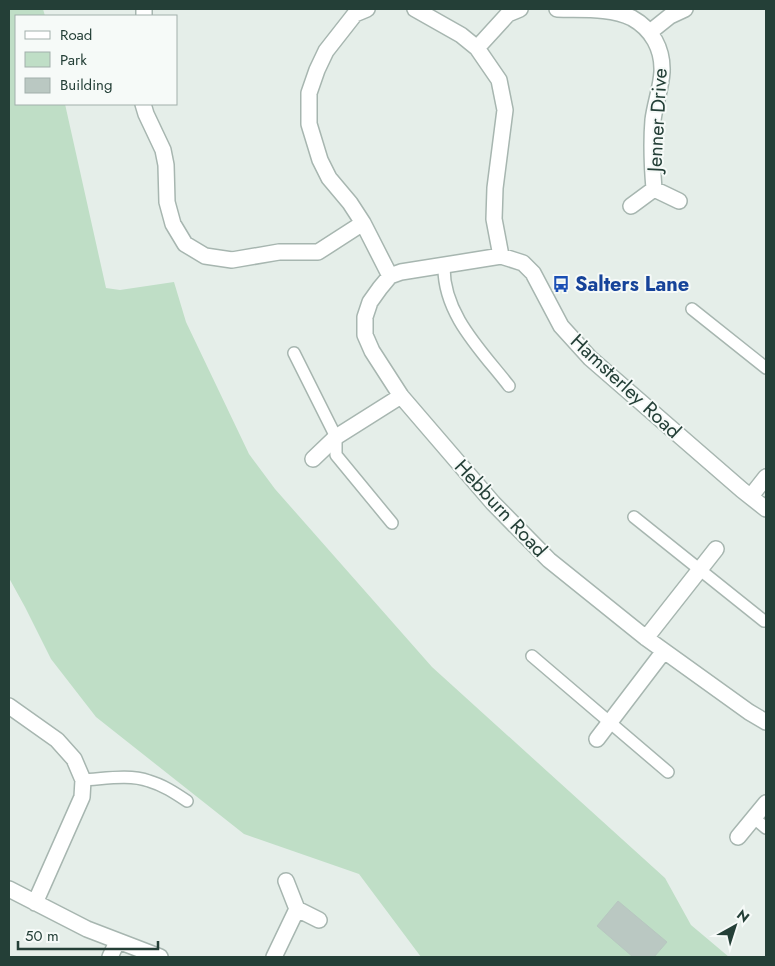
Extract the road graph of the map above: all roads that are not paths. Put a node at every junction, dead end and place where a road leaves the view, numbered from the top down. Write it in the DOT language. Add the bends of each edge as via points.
graph roads {
  1 [pos="367,9"];
  2 [pos="415,9"];
  3 [pos="520,9"];
  4 [pos="556,9"];
  5 [pos="685,9"];
  6 [pos="650,32"];
  7 [pos="476,48"];
  8 [pos="143,105"];
  9 [pos="654,189"];
  10 [pos="679,201"];
  11 [pos="631,206"];
  12 [pos="363,223"];
  13 [pos="501,256"];
  14 [pos="444,266"];
  15 [pos="390,276"];
  16 [pos="692,309"];
  17 [pos="294,353"];
  18 [pos="766,368"];
  19 [pos="509,386"];
  20 [pos="401,396"];
  21 [pos="336,437"];
  22 [pos="313,459"];
  23 [pos="766,477"];
  24 [pos="751,496"];
  25 [pos="766,509"];
  26 [pos="634,517"];
  27 [pos="392,523"];
  28 [pos="716,549"];
  29 [pos="700,569"];
  30 [pos="764,621"];
  31 [pos="646,638"];
  32 [pos="664,651"];
  33 [pos="532,656"];
  34 [pos="9,706"];
  35 [pos="610,722"];
  36 [pos="766,722"];
  37 [pos="596,739"];
  38 [pos="668,772"];
  39 [pos="83,780"];
  40 [pos="187,801"];
  41 [pos="766,803"];
  42 [pos="760,823"];
  43 [pos="738,837"];
  44 [pos="286,881"];
  45 [pos="9,889"];
  46 [pos="35,903"];
  47 [pos="297,909"];
  48 [pos="319,920"];
  49 [pos="116,942"];
  50 [pos="110,957"];
  51 [pos="160,957"];
  52 [pos="274,957"];
  1 -- 12 [label="street" via="355,14 326,51 309,93 309,124 320,160 329,178"];
  2 -- 7 [label="street" via="461,35"];
  3 -- 7 [label="street" via="508,14"];
  4 -- 6 [label="street" via="608,12 632,18"];
  5 -- 6 [label="street"];
  6 -- 9 [label="street, Jenner Drive" via="659,48 662,72 651,149"];
  7 -- 13 [label="street" via="499,80 505,110 494,204"];
  8 -- 12 [label="street" via="163,150 167,202 173,224 185,244 205,256 232,260 279,252 318,252"];
  9 -- 10 [label="street, Jenner Drive"];
  9 -- 11 [label="street, Jenner Drive"];
  12 -- 15 [label="street"];
  13 -- 14 [label="street"];
  13 -- 24 [label="street, Hamsterley Road" via="523,263 533,273 561,326 590,358"];
  14 -- 15 [label="street"];
  14 -- 19 [label="lane" via="444,281 453,310 466,332"];
  15 -- 20 [label="street, Hebburn Road" via="370,302 365,317 365,336"];
  16 -- 18 [label="lane"];
  17 -- 21 [label="lane"];
  20 -- 21 [label="street"];
  20 -- 31 [label="street, Hebburn Road" via="493,503 549,560"];
  21 -- 22 [label="street"];
  21 -- 27 [label="lane" via="336,455"];
  23 -- 24 [label="street"];
  24 -- 25 [label="street, Hamsterley Road"];
  26 -- 29 [label="lane"];
  28 -- 29 [label="street"];
  29 -- 30 [label="lane"];
  29 -- 31 [label="street"];
  31 -- 32 [label="street, Hebburn Road"];
  32 -- 35 [label="street"];
  32 -- 36 [label="street, Hebburn Road"];
  33 -- 35 [label="lane"];
  34 -- 39 [label="street" via="57,740 74,759"];
  35 -- 37 [label="street"];
  35 -- 38 [label="lane"];
  39 -- 40 [label="lane" via="147,780 164,786"];
  39 -- 46 [label="street" via="82,797"];
  41 -- 42 [label="street"];
  42 -- 43 [label="street"];
  44 -- 47 [label="street"];
  45 -- 46 [label="street"];
  46 -- 49 [label="street"];
  47 -- 48 [label="street"];
  47 -- 52 [label="street"];
  49 -- 50 [label="street"];
  49 -- 51 [label="street"];
}
